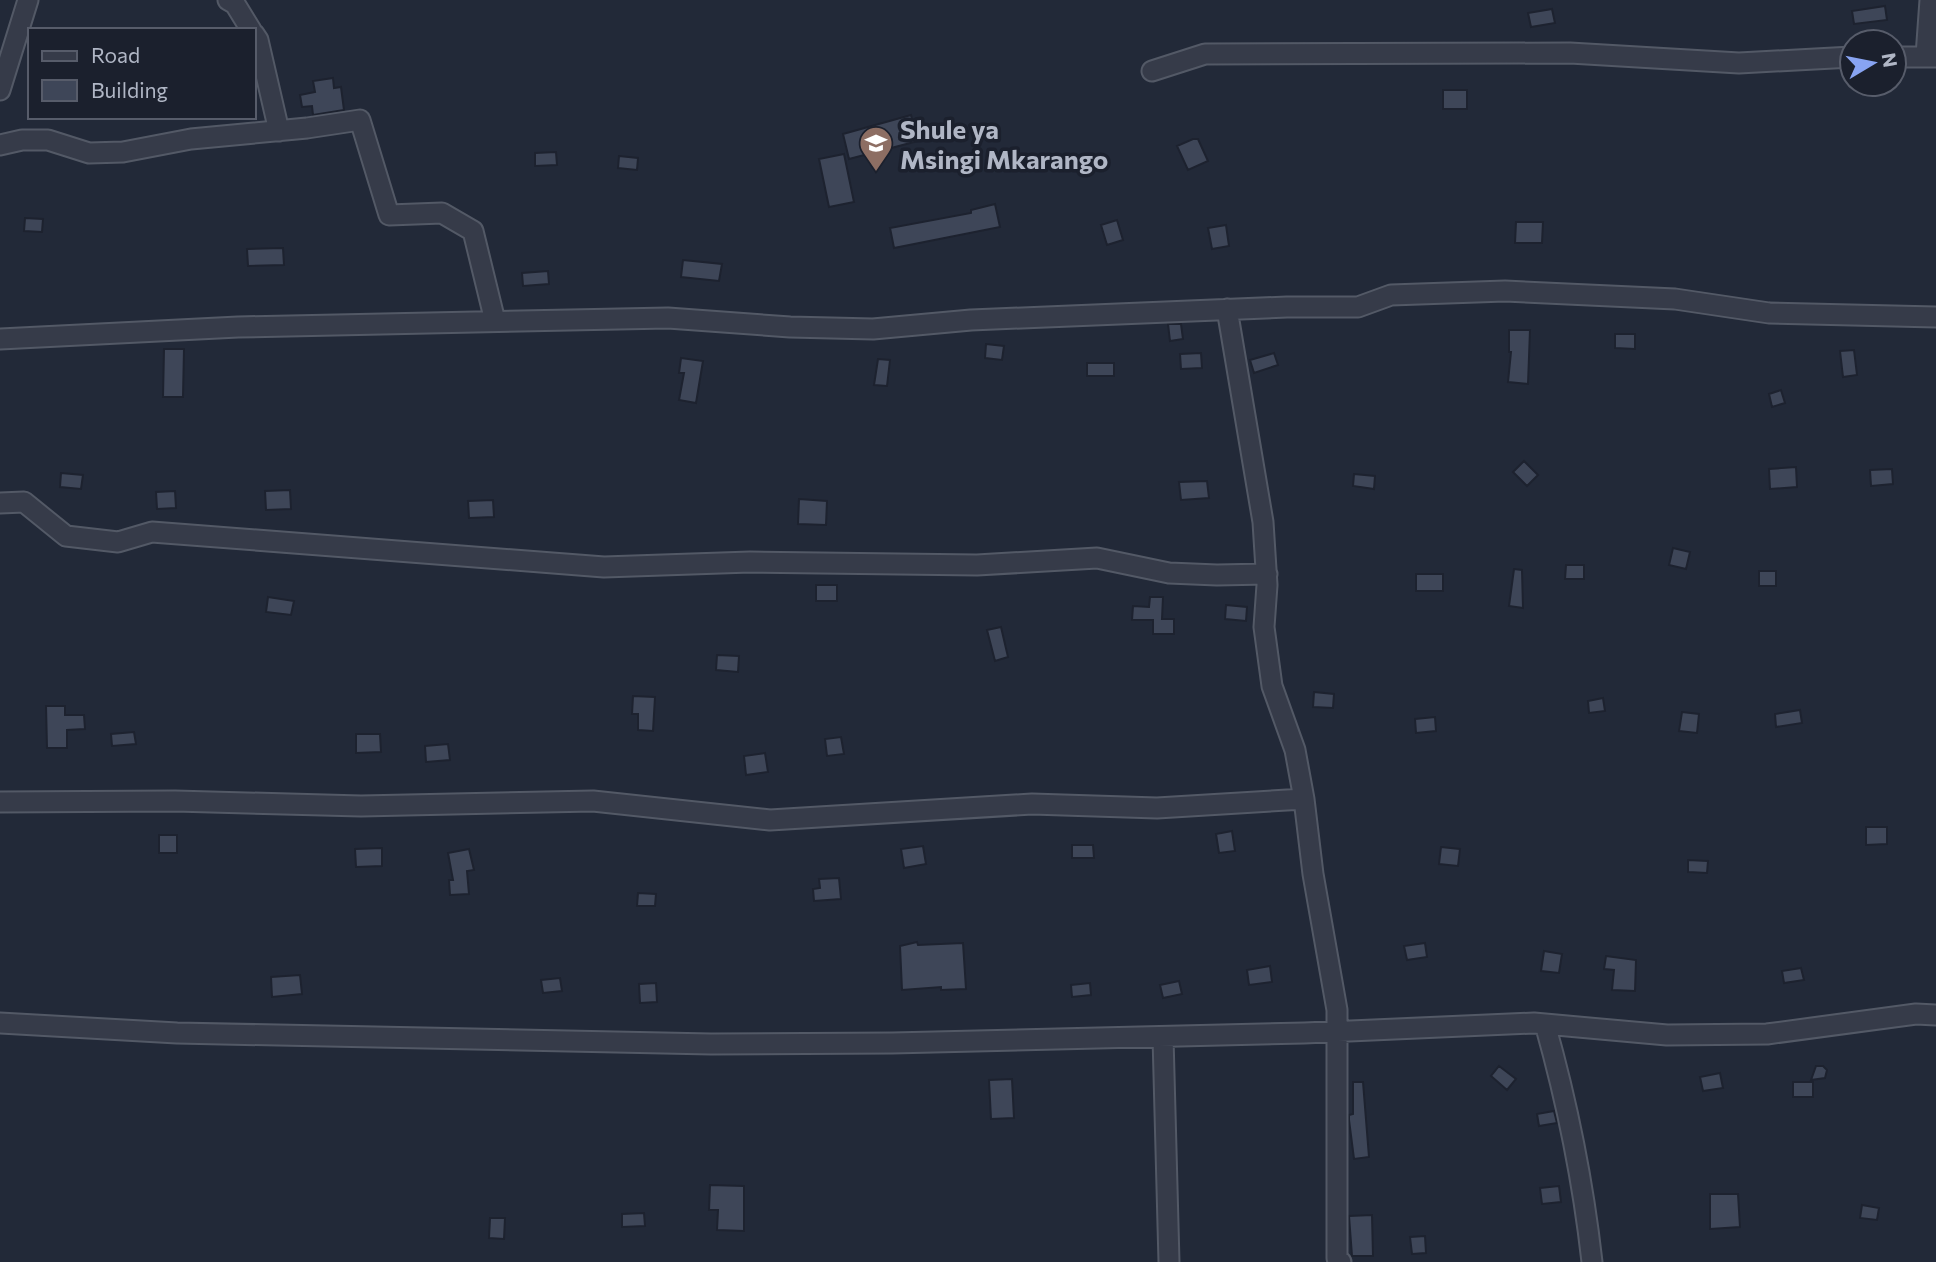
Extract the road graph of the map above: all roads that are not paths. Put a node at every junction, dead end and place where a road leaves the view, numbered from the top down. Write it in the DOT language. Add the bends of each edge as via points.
graph roads {
  1 [pos="28,0"];
  2 [pos="228,0"];
  3 [pos="1930,0"];
  4 [pos="250,28"];
  5 [pos="256,41"];
  6 [pos="1908,57"];
  7 [pos="1931,57"];
  8 [pos="1838,58"];
  9 [pos="1152,71"];
  10 [pos="0,90"];
  11 [pos="279,131"];
  12 [pos="0,145"];
  13 [pos="1227,309"];
  14 [pos="1936,317"];
  15 [pos="495,321"];
  16 [pos="0,339"];
  17 [pos="0,503"];
  18 [pos="1267,574"];
  19 [pos="1304,799"];
  20 [pos="0,802"];
  21 [pos="1936,1015"];
  22 [pos="0,1024"];
  23 [pos="1545,1024"];
  24 [pos="1336,1032"];
  25 [pos="1163,1037"];
  26 [pos="1170,1262"];
  27 [pos="1341,1262"];
  28 [pos="1592,1262"];
  1 -- 10 [label="street"];
  2 -- 4 [label="street"];
  3 -- 7 [label="street"];
  5 -- 11 [label="street"];
  6 -- 7 [label="street"];
  8 -- 9 [label="street" via="1739,63 1570,53 1205,54"];
  11 -- 12 [label="street" via="191,139 123,152 89,153 48,140"];
  11 -- 15 [label="street" via="360,120 389,215 442,214 474,231"];
  13 -- 14 [label="street" via="1358,307 1391,295 1505,291 1675,299 1769,313"];
  13 -- 15 [label="street" via="873,329 668,318"];
  13 -- 18 [label="street" via="1263,522"];
  15 -- 16 [label="street"];
  17 -- 18 [label="street" via="24,502 66,536 118,542 152,532 604,567 750,562 977,565 1097,558 1169,573"];
  18 -- 19 [label="street" via="1264,626 1272,686 1295,750"];
  19 -- 20 [label="street" via="1157,808 1032,804 771,820 593,801 361,806"];
  19 -- 24 [label="street" via="1337,1010"];
  21 -- 23 [label="street" via="1767,1034 1667,1035"];
  22 -- 25 [label="street" via="177,1033 711,1044"];
  23 -- 24 [label="street"];
  23 -- 28 [label="street" via="1581,1172"];
  24 -- 25 [label="street"];
  24 -- 27 [label="street" via="1337,1258"];
  25 -- 26 [label="street"];
}
